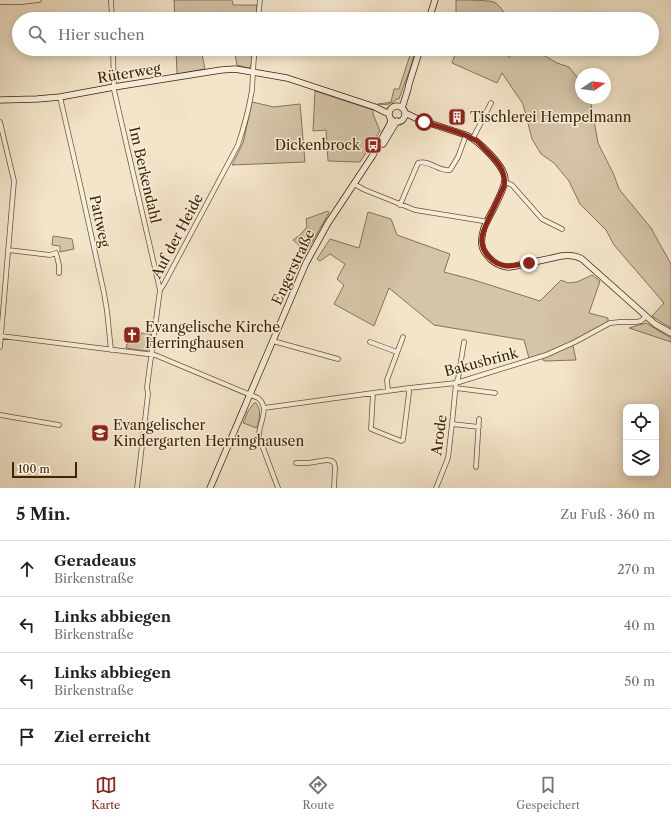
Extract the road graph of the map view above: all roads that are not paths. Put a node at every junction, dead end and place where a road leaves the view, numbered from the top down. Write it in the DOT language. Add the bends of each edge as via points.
graph roads {
  1 [pos="39,0"];
  2 [pos="111,0"];
  3 [pos="260,0"];
  4 [pos="435,0"];
  5 [pos="0,2"];
  6 [pos="112,12"];
  7 [pos="259,12"];
  8 [pos="431,12"];
  9 [pos="113,56"];
  10 [pos="254,56"];
  11 [pos="418,56"];
  12 [pos="253,72"];
  13 [pos="114,87"];
  14 [pos="60,97"];
  15 [pos="0,100"];
  16 [pos="491,103"];
  17 [pos="402,111"];
  18 [pos="392,116"];
  19 [pos="0,122"];
  20 [pos="466,135"];
  21 [pos="473,138"];
  22 [pos="505,182"];
  23 [pos="354,184"];
  24 [pos="400,204"];
  25 [pos="487,222"];
  26 [pos="562,229"];
  27 [pos="8,250"];
  28 [pos="0,272"];
  29 [pos="6,273"];
  30 [pos="59,274"];
  31 [pos="160,290"];
  32 [pos="646,316"];
  33 [pos="671,333"];
  34 [pos="1,336"];
  35 [pos="402,337"];
  36 [pos="273,341"];
  37 [pos="370,342"];
  38 [pos="464,342"];
  39 [pos="0,347"];
  40 [pos="111,350"];
  41 [pos="397,352"];
  42 [pos="151,355"];
  43 [pos="338,359"];
  44 [pos="456,383"];
  45 [pos="409,388"];
  46 [pos="456,388"];
  47 [pos="388,391"];
  48 [pos="373,393"];
  49 [pos="495,393"];
  50 [pos="250,395"];
  51 [pos="264,408"];
  52 [pos="0,415"];
  53 [pos="479,419"];
  54 [pos="452,424"];
  55 [pos="59,425"];
  56 [pos="479,427"];
  57 [pos="296,463"];
  58 [pos="476,467"];
  59 [pos="137,488"];
  60 [pos="210,488"];
  61 [pos="278,488"];
  62 [pos="334,488"];
  63 [pos="436,488"];
  1 -- 5 [label="street"];
  2 -- 6 [label="street"];
  3 -- 7 [label="street"];
  4 -- 8 [label="street"];
  9 -- 13 [label="street, Im Berkendahl"];
  10 -- 12 [label="street, Auf der Heide"];
  11 -- 17 [label="street"];
  12 -- 13 [label="street, Rüterweg" via="228,69"];
  12 -- 18 [label="street, Rüterweg" via="287,78 379,107"];
  12 -- 31 [label="street, Auf der Heide" via="250,104 238,145"];
  13 -- 14 [label="street, Rüterweg"];
  13 -- 31 [label="street, Im Berkendahl"];
  14 -- 15 [label="street, Rüterweg"];
  14 -- 40 [label="street, Pattweg" via="104,293"];
  16 -- 21 [label="street"];
  17 -- 18 [label="street"];
  17 -- 18 [label="street" via="393,107"];
  17 -- 20 [label="street" via="420,120"];
  18 -- 23 [label="street, Engerstraße" via="375,153"];
  19 -- 27 [label="street" via="14,181"];
  20 -- 21 [label="street"];
  20 -- 24 [label="street" via="450,170 422,161 418,163"];
  21 -- 22 [label="street" via="502,168"];
  22 -- 25 [label="street"];
  22 -- 26 [label="street" via="512,185 542,219"];
  23 -- 24 [label="street"];
  23 -- 36 [label="street, Engerstraße" via="310,255"];
  24 -- 25 [label="street" via="415,210"];
  25 -- 32 [label="street" via="481,239 487,256 495,263 509,267 561,256 578,257"];
  27 -- 29 [label="street"];
  27 -- 30 [label="street" via="50,255 56,253"];
  28 -- 29 [label="street"];
  29 -- 34 [label="street"];
  31 -- 42 [label="street, Auf der Heide"];
  32 -- 33 [label="street"];
  32 -- 44 [label="street, Bakusbrink" via="636,322 610,323 552,353"];
  34 -- 39 [label="street"];
  34 -- 40 [label="street"];
  35 -- 41 [label="street"];
  36 -- 43 [label="street"];
  36 -- 50 [label="street, Engerstraße"];
  37 -- 41 [label="street"];
  38 -- 44 [label="street, Arode"];
  40 -- 42 [label="street"];
  41 -- 47 [label="street" via="387,380"];
  42 -- 50 [label="street"];
  42 -- 59 [label="street, Auf der Heide"];
  44 -- 45 [label="street, Bakusbrink"];
  44 -- 46 [label="street, Arode"];
  45 -- 47 [label="street, Bakusbrink"];
  45 -- 48 [label="street" via="403,440 399,441 371,429"];
  46 -- 49 [label="street"];
  46 -- 54 [label="street, Arode"];
  47 -- 48 [label="street, Bakusbrink"];
  48 -- 51 [label="street, Bakusbrink"];
  50 -- 51 [label="street" via="261,401"];
  50 -- 60 [label="street, Engerstraße"];
  51 -- 61 [label="street" via="259,437"];
  52 -- 55 [label="street"];
  53 -- 56 [label="street"];
  54 -- 56 [label="street"];
  54 -- 63 [label="street, Arode" via="448,458"];
  56 -- 58 [label="street"];
  57 -- 62 [label="street" via="332,461 335,467"];
}
